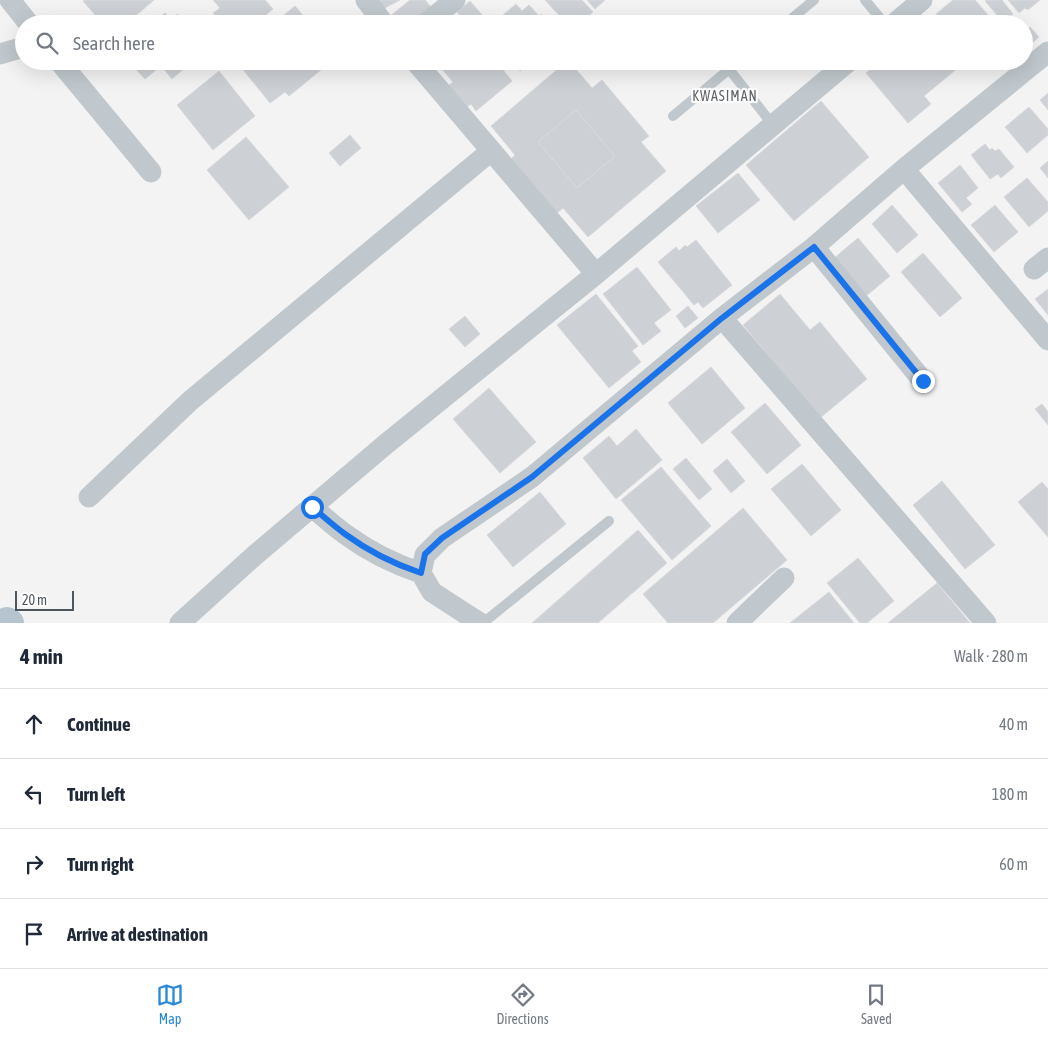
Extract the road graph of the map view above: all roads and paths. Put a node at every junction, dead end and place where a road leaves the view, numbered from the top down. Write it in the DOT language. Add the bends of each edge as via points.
graph roads {
  1 [pos="10,0"];
  2 [pos="366,0"];
  3 [pos="455,0"];
  4 [pos="814,0"];
  5 [pos="865,0"];
  6 [pos="922,0"];
  7 [pos="22,15"];
  8 [pos="377,15"];
  9 [pos="436,15"];
  10 [pos="796,15"];
  11 [pos="878,15"];
  12 [pos="904,15"];
  13 [pos="15,50"];
  14 [pos="1048,52"];
  15 [pos="0,54"];
  16 [pos="1033,64"];
  17 [pos="66,70"];
  18 [pos="423,70"];
  19 [pos="728,70"];
  20 [pos="730,70"];
  21 [pos="838,70"];
  22 [pos="1026,70"];
  23 [pos="673,116"];
  24 [pos="773,125"];
  25 [pos="491,151"];
  26 [pos="904,169"];
  27 [pos="151,172"];
  28 [pos="814,247"];
  29 [pos="596,274"];
  30 [pos="722,318"];
  31 [pos="1048,340"];
  32 [pos="923,381"];
  33 [pos="88,497"];
  34 [pos="312,507"];
  35 [pos="609,520"];
  36 [pos="421,573"];
  37 [pos="784,578"];
  38 [pos="180,623"];
  39 [pos="482,623"];
  40 [pos="737,623"];
  41 [pos="986,623"];
  1 -- 7 [label="street"];
  2 -- 8 [label="street"];
  3 -- 9 [label="street"];
  4 -- 10 [label="lane"];
  5 -- 11 [label="lane"];
  6 -- 12 [label="street"];
  13 -- 15 [label="street"];
  14 -- 16 [label="street"];
  17 -- 27 [label="street"];
  18 -- 25 [label="street"];
  19 -- 23 [label="lane"];
  20 -- 24 [label="lane"];
  21 -- 24 [label="street"];
  22 -- 26 [label="street"];
  24 -- 29 [label="street"];
  25 -- 29 [label="street"];
  25 -- 33 [label="street" via="190,400"];
  26 -- 28 [label="street"];
  26 -- 31 [label="street"];
  28 -- 30 [label="street"];
  28 -- 32 [label="street"];
  29 -- 34 [label="street"];
  30 -- 36 [label="street" via="532,477 442,538 425,554"];
  30 -- 41 [label="street"];
  34 -- 36 [label="street" via="371,550"];
  34 -- 38 [label="street"];
  35 -- 39 [label="lane"];
  36 -- 39 [label="street" via="432,592"];
  37 -- 40 [label="street"];
}
